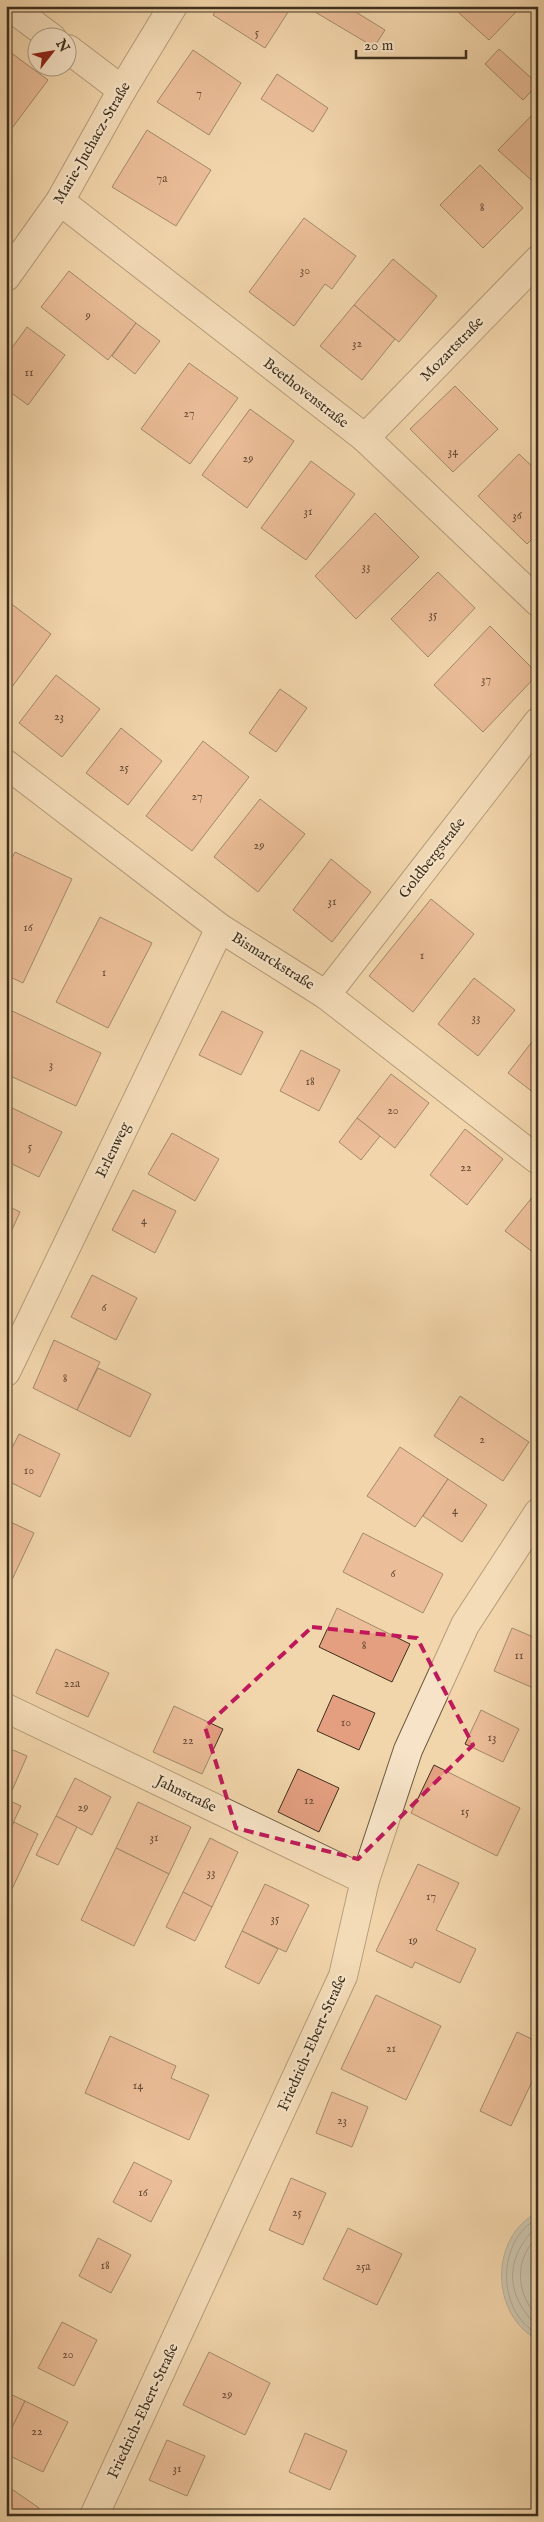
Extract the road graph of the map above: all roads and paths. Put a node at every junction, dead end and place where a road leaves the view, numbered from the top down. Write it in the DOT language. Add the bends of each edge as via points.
graph roads {
  1 [pos="9,6"];
  2 [pos="173,6"];
  3 [pos="39,28"];
  4 [pos="78,57"];
  5 [pos="122,90"];
  6 [pos="60,201"];
  7 [pos="538,260"];
  8 [pos="6,277"];
  9 [pos="365,438"];
  10 [pos="538,602"];
  11 [pos="538,722"];
  12 [pos="6,764"];
  13 [pos="220,928"];
  14 [pos="326,995"];
  15 [pos="538,1160"];
  16 [pos="6,1372"];
  17 [pos="538,1513"];
  18 [pos="6,1708"];
  19 [pos="366,1880"];
  20 [pos="94,2516"];
  1 -- 3 [label="street"];
  2 -- 5 [label="street, Marie-Juchacz-Straße"];
  4 -- 5 [label="street"];
  5 -- 6 [label="street, Marie-Juchacz-Straße"];
  6 -- 8 [label="street, Marie-Juchacz-Straße"];
  6 -- 9 [label="street, Beethovenstraße"];
  7 -- 9 [label="street, Mozartstraße"];
  9 -- 10 [label="street, Beethovenstraße"];
  11 -- 14 [label="street, Goldbergstraße"];
  12 -- 13 [label="street, Bismarckstraße"];
  13 -- 14 [label="street, Bismarckstraße"];
  13 -- 16 [label="street, Erlenweg"];
  14 -- 15 [label="street, Bismarckstraße"];
  17 -- 19 [label="street, Friedrich-Ebert-Straße" via="465,1626 408,1750"];
  18 -- 19 [label="street, Jahnstraße"];
  19 -- 20 [label="street, Friedrich-Ebert-Straße" via="343,1976"];
}
